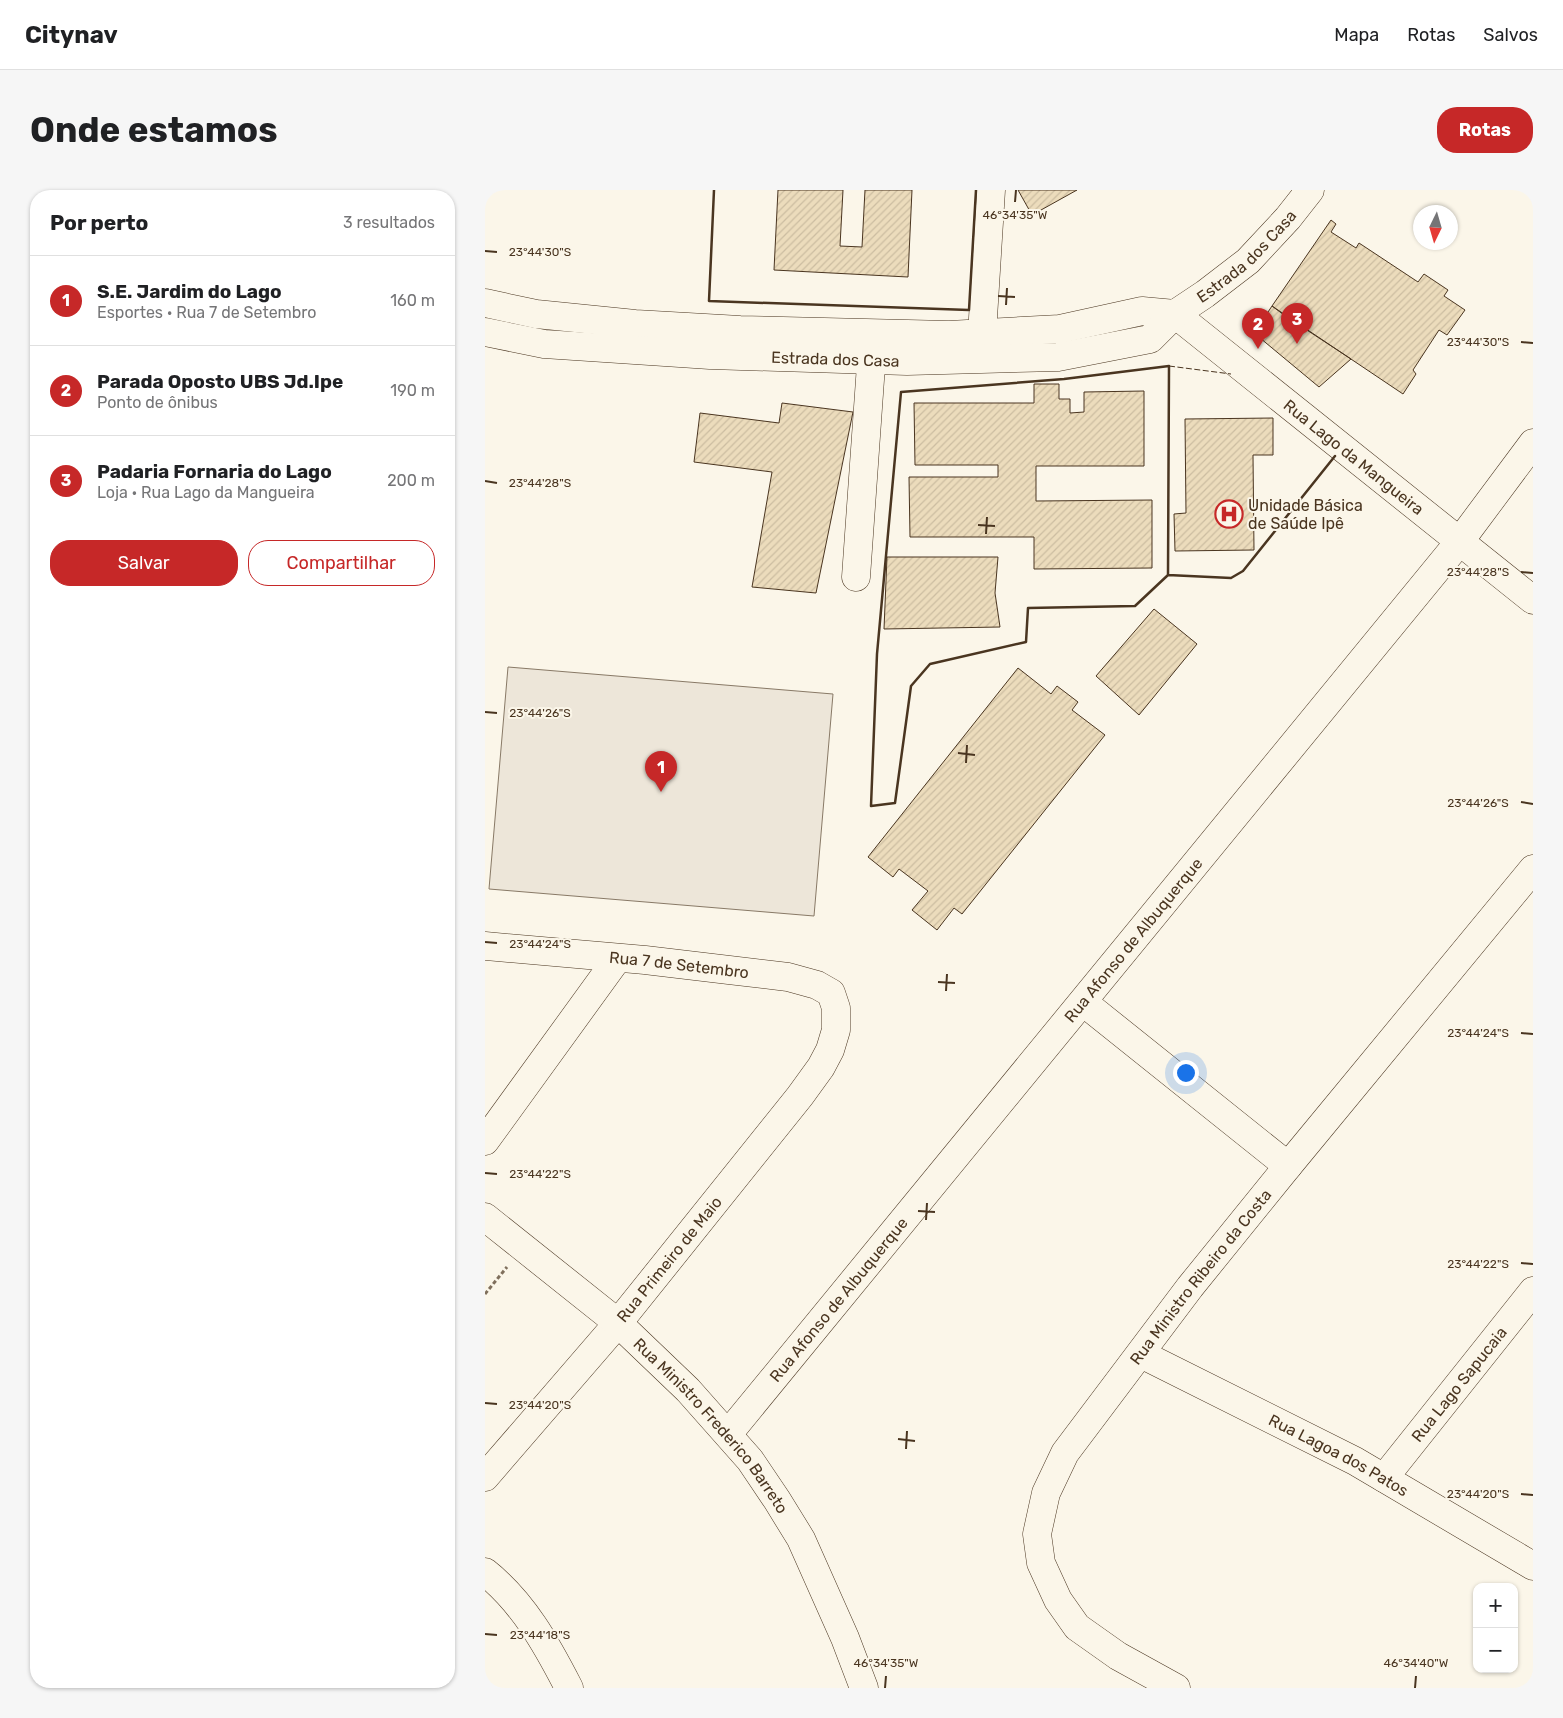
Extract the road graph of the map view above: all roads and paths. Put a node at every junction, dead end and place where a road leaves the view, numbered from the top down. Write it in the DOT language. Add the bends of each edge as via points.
graph roads {
  1 [pos="991,190"];
  2 [pos="1309,190"];
  3 [pos="485,303"];
  4 [pos="1175,314"];
  5 [pos="605,321"];
  6 [pos="485,332"];
  7 [pos="873,333"];
  8 [pos="982,334"];
  9 [pos="604,349"];
  10 [pos="872,360"];
  11 [pos="1533,443"];
  12 [pos="1460,542"];
  13 [pos="856,577"];
  14 [pos="1533,600"];
  15 [pos="1533,869"];
  16 [pos="485,946"];
  17 [pos="617,959"];
  18 [pos="1083,1002"];
  19 [pos="836,1030"];
  20 [pos="485,1141"];
  21 [pos="1288,1166"];
  22 [pos="485,1217"];
  23 [pos="523,1248"];
  24 [pos="1533,1291"];
  25 [pos="485,1294"];
  26 [pos="1522,1320"];
  27 [pos="618,1323"];
  28 [pos="1141,1354"];
  29 [pos="729,1434"];
  30 [pos="485,1477"];
  31 [pos="1384,1478"];
  32 [pos="1533,1566"];
  33 [pos="485,1572"];
  34 [pos="569,1688"];
  35 [pos="864,1688"];
  36 [pos="1176,1688"];
  1 -- 8 [label="street"];
  2 -- 4 [label="street, Estrada dos Casa" via="1249,261"];
  3 -- 5 [label="street, Estrada dos Casa" via="535,314"];
  4 -- 8 [label="street, Estrada dos Casa" via="1142,311 1060,329"];
  4 -- 10 [label="street, Estrada dos Casa" via="1150,338 1058,357"];
  4 -- 12 [label="street, Rua Lago da Mangueira"];
  5 -- 7 [label="street, Estrada dos Casa" via="740,330"];
  5 -- 9 [label="street"];
  6 -- 9 [label="street, Estrada dos Casa" via="544,344"];
  7 -- 8 [label="street, Estrada dos Casa"];
  7 -- 10 [label="street"];
  9 -- 10 [label="street, Estrada dos Casa"];
  10 -- 13 [label="street"];
  11 -- 12 [label="street, Rua Afonso de Albuquerque"];
  12 -- 14 [label="street, Rua Lago da Mangueira"];
  12 -- 18 [label="street, Rua Afonso de Albuquerque"];
  15 -- 21 [label="street, Rua Ministro Ribeiro da Costa"];
  16 -- 17 [label="street, Rua 7 de Setembro"];
  17 -- 19 [label="street, Rua 7 de Setembro" via="787,977 817,985 831,993 836,1008"];
  17 -- 20 [label="street"];
  18 -- 21 [label="street"];
  18 -- 29 [label="street, Rua Afonso de Albuquerque"];
  19 -- 27 [label="street, Rua Primeiro de Maio" via="821,1067 800,1096"];
  21 -- 28 [label="street, Rua Ministro Ribeiro da Costa" via="1190,1287"];
  22 -- 23 [label="street, Rua Ministro Frederico Barreto"];
  23 -- 25 [label="path"];
  23 -- 27 [label="street, Rua Ministro Frederico Barreto"];
  24 -- 26 [label="street, Rua Lago Sapucaia"];
  26 -- 31 [label="street, Rua Lago Sapucaia"];
  27 -- 29 [label="street, Rua Ministro Frederico Barreto"];
  27 -- 30 [label="street, Rua Primeiro de Maio"];
  28 -- 31 [label="street, Rua Lagoa dos Patos"];
  28 -- 36 [label="street, Rua Ministro Ribeiro da Costa" via="1065,1453 1046,1493 1037,1534 1041,1563 1058,1600 1077,1627 1118,1656"];
  29 -- 35 [label="street, Rua Ministro Frederico Barreto" via="750,1460 801,1540"];
  31 -- 32 [label="street, Rua Lagoa dos Patos"];
  33 -- 34 [label="street" via="505,1590 532,1623"];
}
